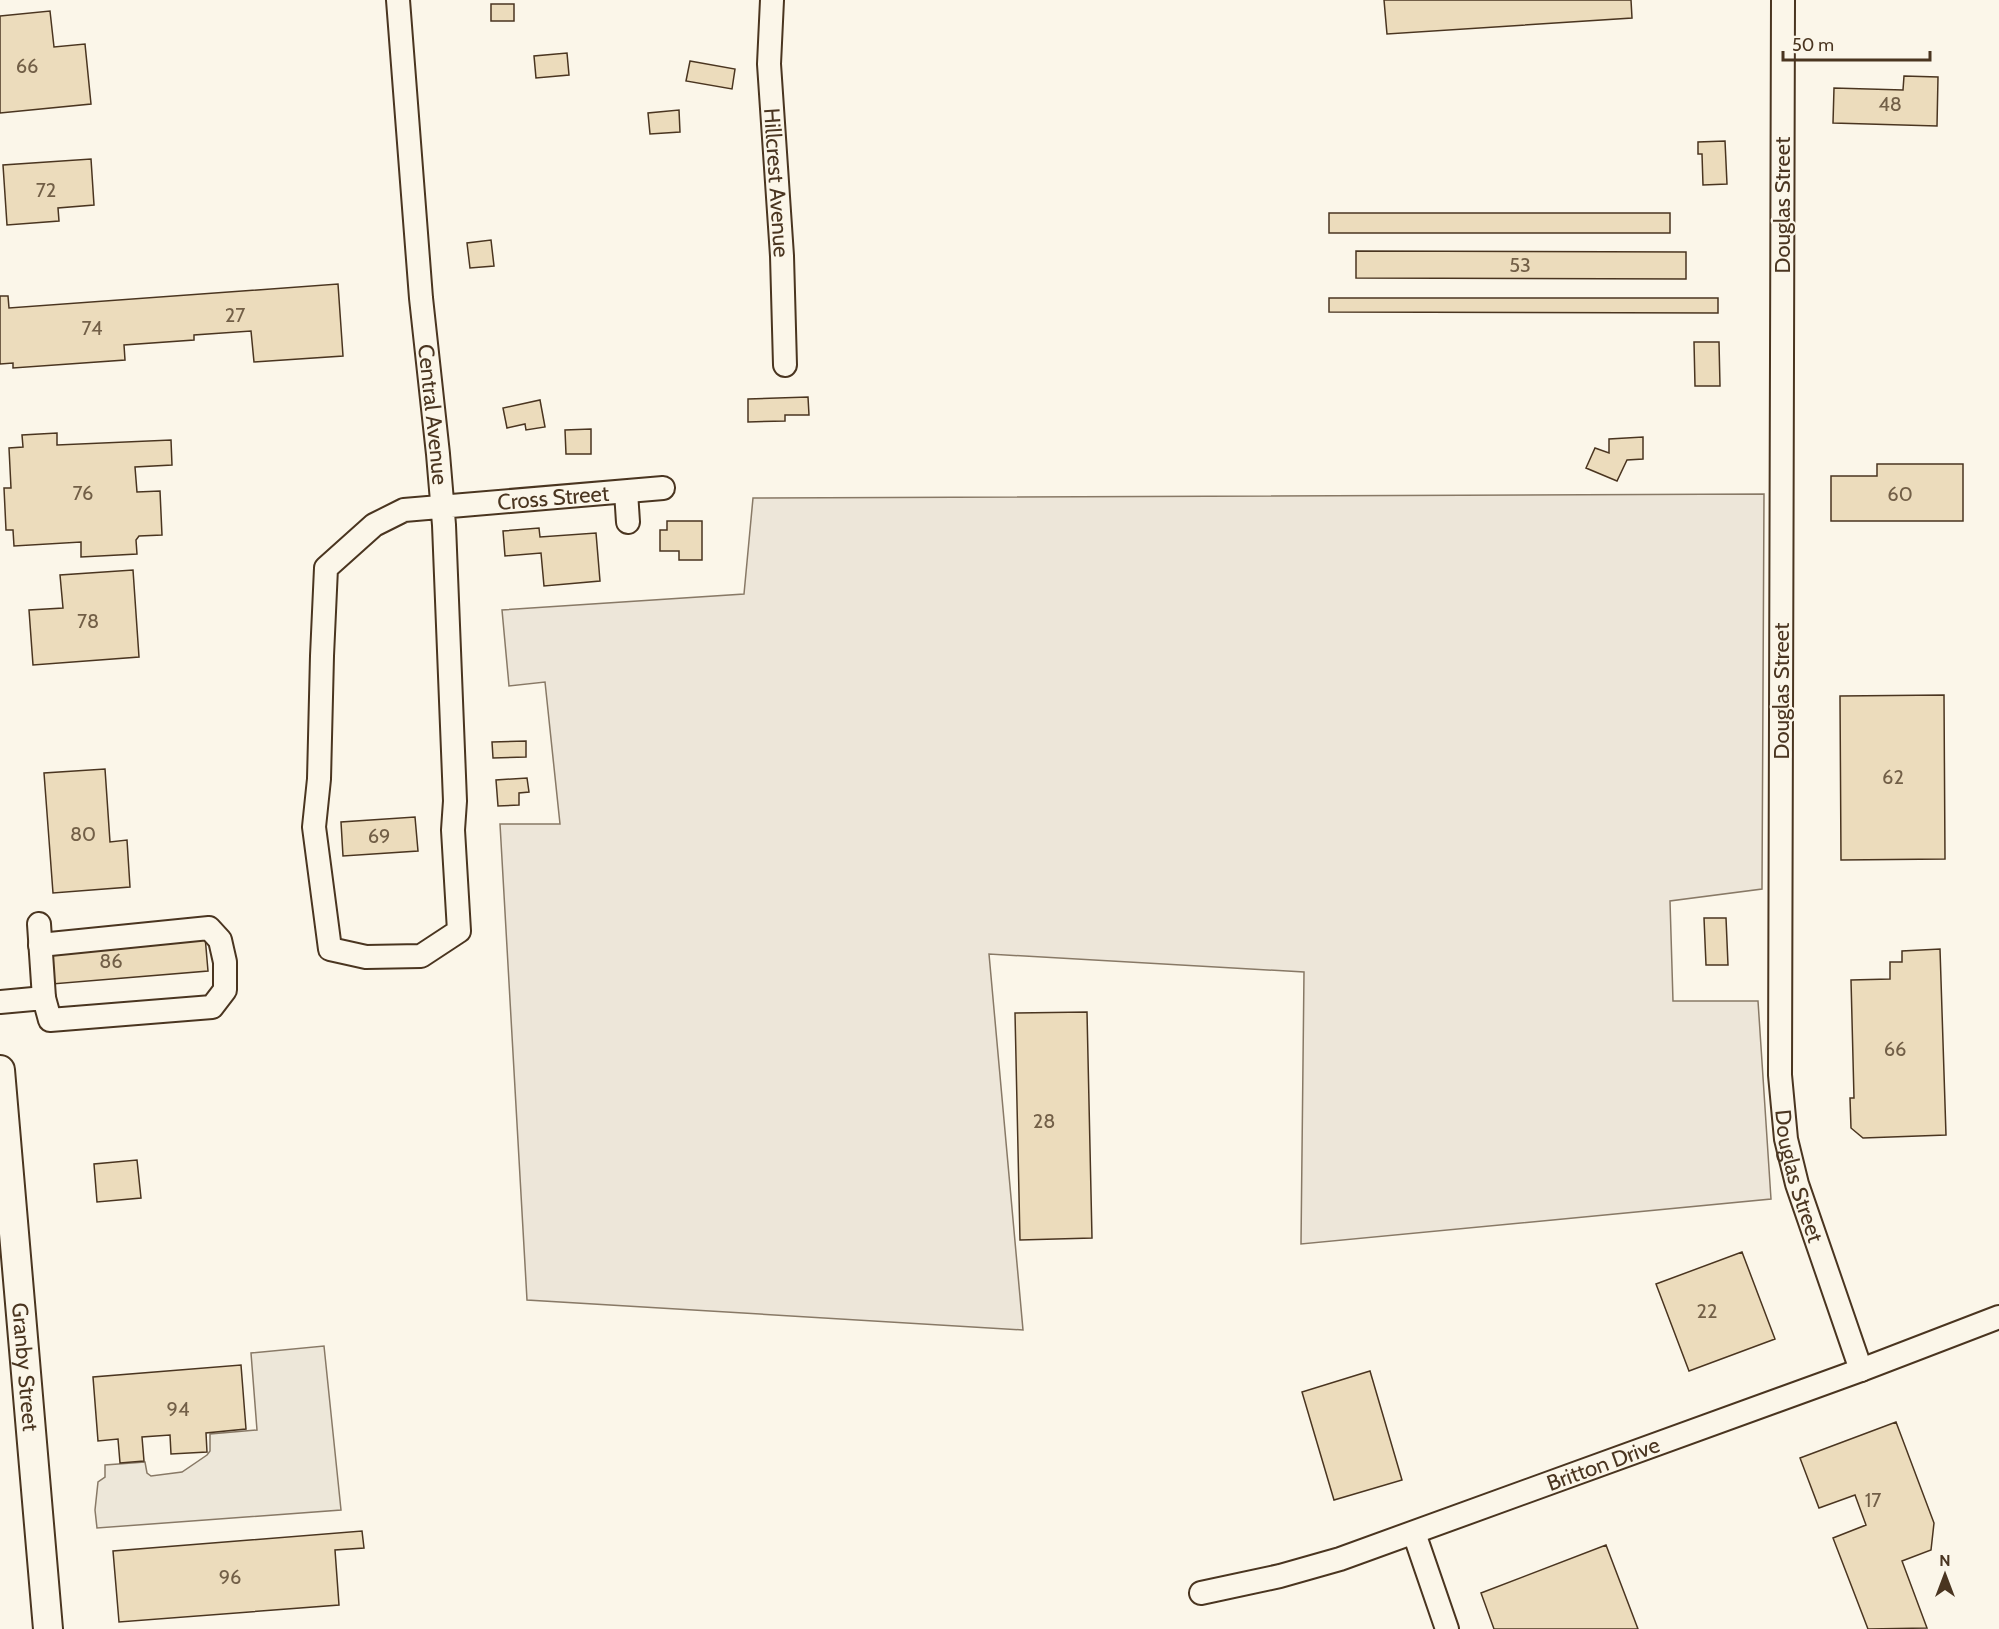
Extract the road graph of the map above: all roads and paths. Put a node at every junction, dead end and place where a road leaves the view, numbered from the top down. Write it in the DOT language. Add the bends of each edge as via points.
graph roads {
  1 [pos="398,0"];
  2 [pos="772,0"];
  3 [pos="1783,0"];
  4 [pos="785,365"];
  5 [pos="663,488"];
  6 [pos="626,492"];
  7 [pos="442,506"];
  8 [pos="628,522"];
  9 [pos="453,830"];
  10 [pos="44,998"];
  11 [pos="0,1002"];
  12 [pos="0,1070"];
  13 [pos="1999,1317"];
  14 [pos="1861,1370"];
  15 [pos="1414,1533"];
  16 [pos="1201,1593"];
  17 [pos="1442,1627"];
  18 [pos="48,1629"];
  1 -- 7 [label="street, Central Avenue" via="419,278"];
  2 -- 4 [label="street, Hillcrest Avenue" via="769,70"];
  3 -- 14 [label="street, Douglas Street" via="1780,1075 1786,1139 1797,1184"];
  5 -- 6 [label="street, Cross Street"];
  6 -- 7 [label="street, Cross Street"];
  6 -- 8 [label="street"];
  7 -- 9 [label="street, Central Avenue"];
  7 -- 9 [label="street, Cross Street" via="404,510 374,525 326,568 314,827 330,949 366,957 421,956 459,931"];
  10 -- 10 [label="street" via="50,1020 212,1007 225,990 220,940 209,928 39,934"];
  10 -- 11 [label="street"];
  12 -- 18 [label="main road, Granby Street"];
  13 -- 14 [label="street, Britton Drive"];
  14 -- 15 [label="street, Britton Drive"];
  15 -- 16 [label="street, Britton Drive" via="1309,1569"];
  15 -- 17 [label="street"];
}
